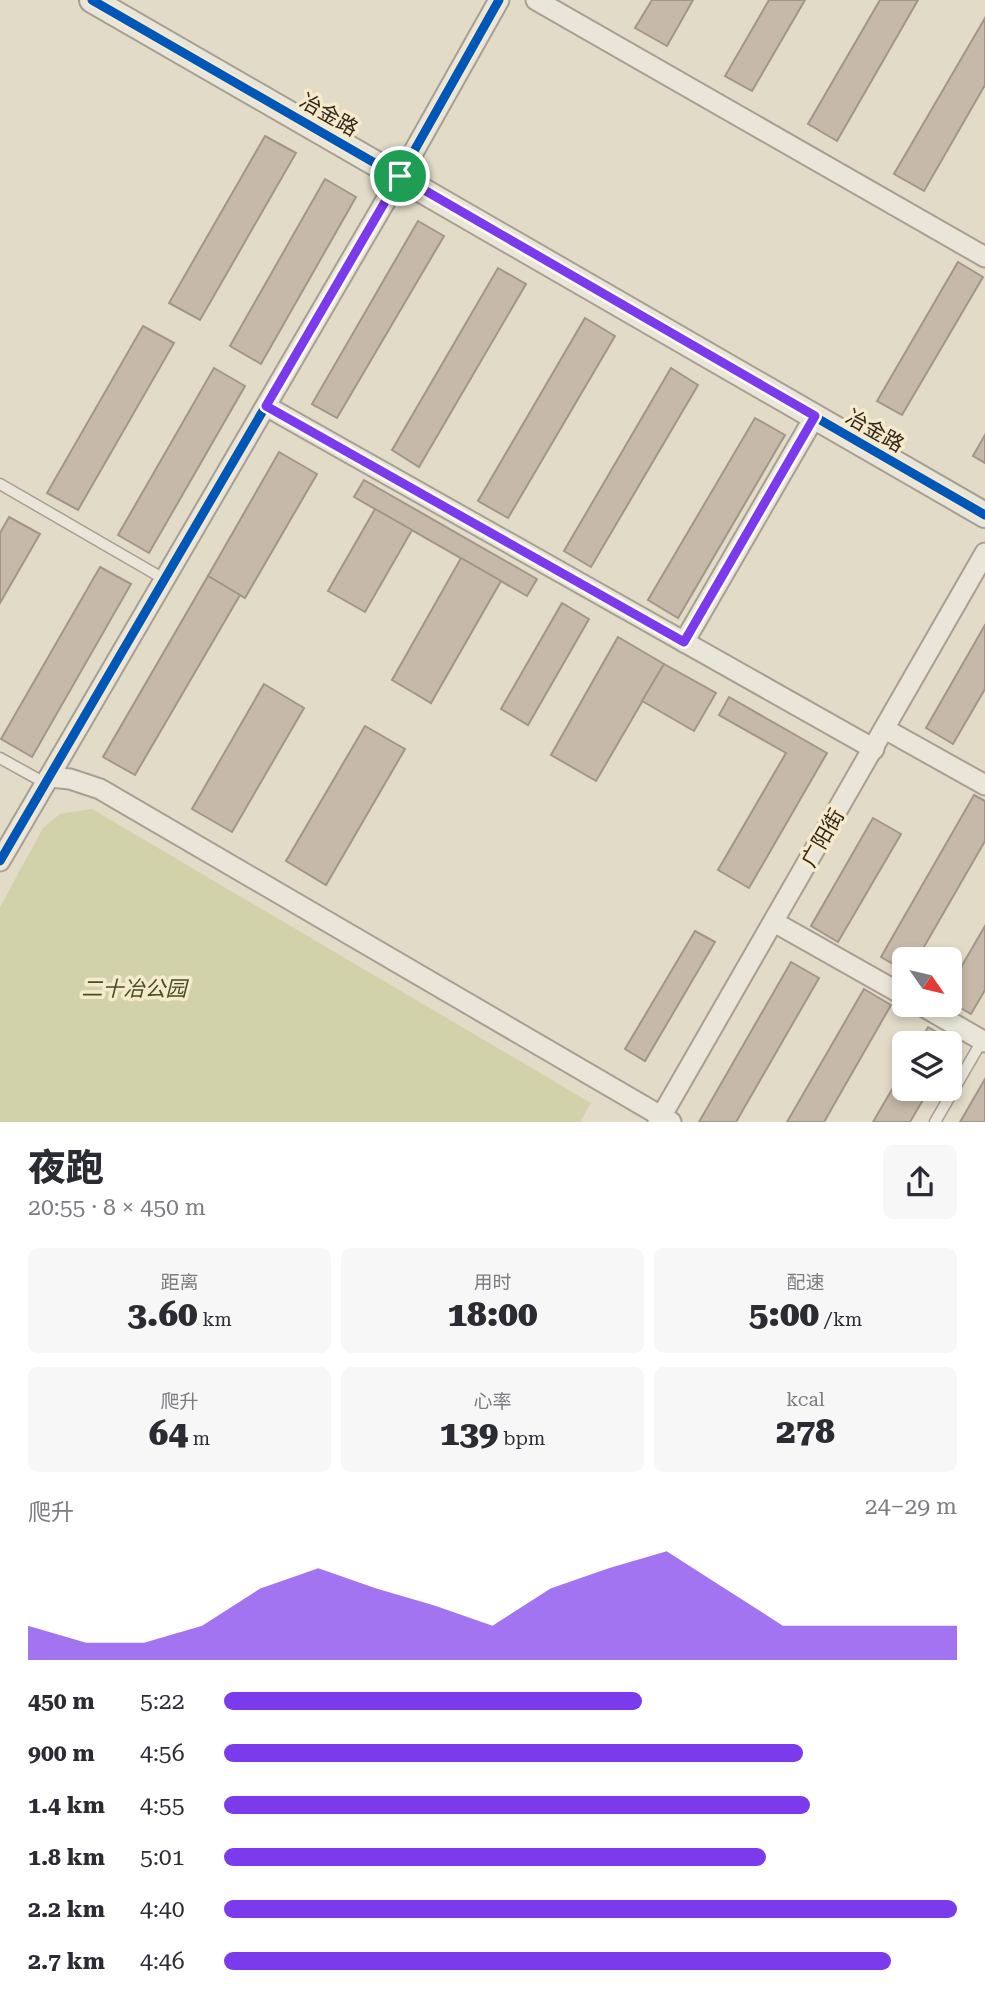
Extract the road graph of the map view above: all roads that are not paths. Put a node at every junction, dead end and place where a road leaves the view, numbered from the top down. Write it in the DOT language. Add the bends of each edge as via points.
graph roads {
  1 [pos="92,0"];
  2 [pos="499,0"];
  3 [pos="536,0"];
  4 [pos="400,176"];
  5 [pos="985,257"];
  6 [pos="266,406"];
  7 [pos="815,416"];
  8 [pos="0,484"];
  9 [pos="985,515"];
  10 [pos="985,553"];
  11 [pos="164,579"];
  12 [pos="684,642"];
  13 [pos="885,729"];
  14 [pos="873,749"];
  15 [pos="0,758"];
  16 [pos="47,780"];
  17 [pos="985,786"];
  18 [pos="0,861"];
  19 [pos="774,922"];
  20 [pos="892,989"];
  21 [pos="943,1017"];
  22 [pos="984,1039"];
  23 [pos="663,1120"];
  24 [pos="935,1122"];
  1 -- 4 [label="street, 冶金路"];
  2 -- 4 [label="street"];
  3 -- 5 [label="street"];
  4 -- 6 [label="street"];
  4 -- 7 [label="street, 冶金路"];
  6 -- 11 [label="street"];
  6 -- 12 [label="street"];
  7 -- 9 [label="street, 冶金路"];
  7 -- 12 [label="street"];
  8 -- 11 [label="lane"];
  10 -- 13 [label="street, 广阳街"];
  11 -- 16 [label="street"];
  12 -- 14 [label="street"];
  13 -- 14 [label="street, 广阳街"];
  13 -- 17 [label="street"];
  14 -- 19 [label="street, 广阳街"];
  15 -- 16 [label="lane"];
  16 -- 18 [label="street"];
  16 -- 23 [label="street" via="70,779 100,789"];
  19 -- 20 [label="street"];
  19 -- 23 [label="street, 广阳街"];
  21 -- 22 [label="street"];
  22 -- 24 [label="lane"];
}
